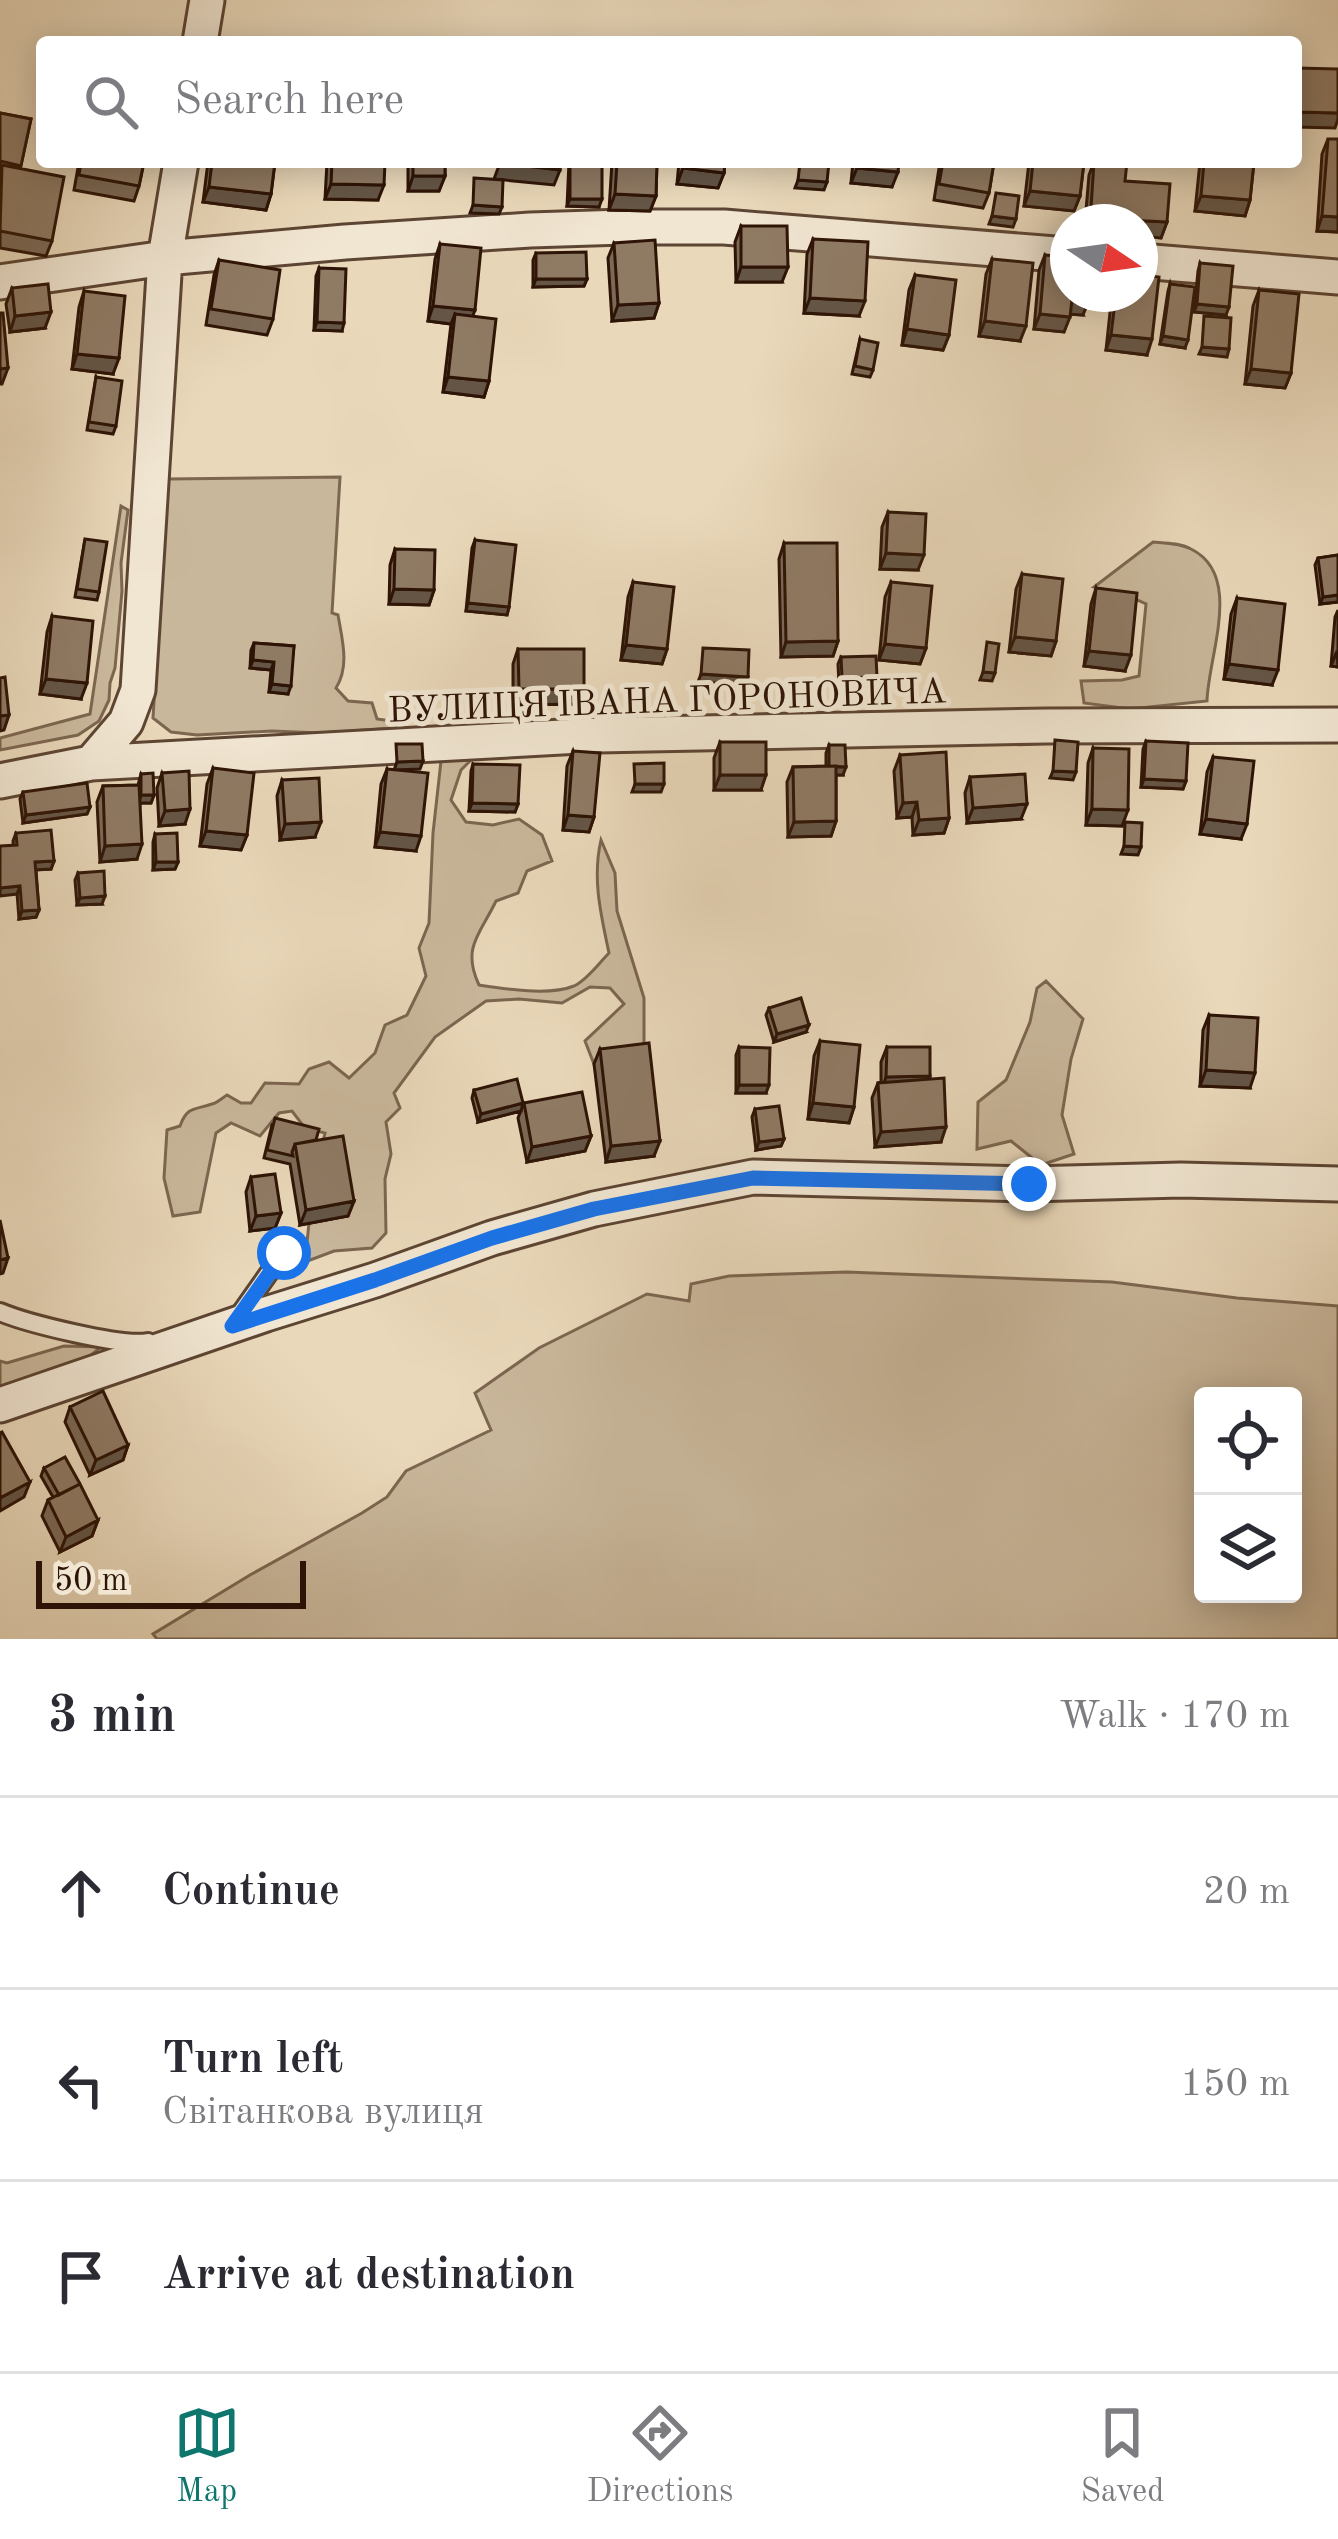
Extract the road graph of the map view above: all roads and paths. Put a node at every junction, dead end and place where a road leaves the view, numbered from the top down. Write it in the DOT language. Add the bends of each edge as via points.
graph roads {
  1 [pos="207,0"];
  2 [pos="201,36"];
  3 [pos="180,168"];
  4 [pos="1050,254"];
  5 [pos="165,258"];
  6 [pos="1158,262"];
  7 [pos="1338,277"];
  8 [pos="0,283"];
  9 [pos="1338,725"];
  10 [pos="91,764"];
  11 [pos="0,781"];
  12 [pos="1338,1184"];
  13 [pos="284,1253"];
  14 [pos="0,1312"];
  15 [pos="232,1326"];
  16 [pos="0,1405"];
  1 -- 2 [label="street"];
  3 -- 5 [label="street"];
  4 -- 5 [label="street" via="724,227 624,227"];
  5 -- 8 [label="street"];
  5 -- 10 [label="street" via="138,690 126,722"];
  6 -- 7 [label="street"];
  9 -- 10 [label="street, ВУЛИЦЯ ІВАНА ГОРОНОВИЧА" via="598,735"];
  10 -- 11 [label="street, ВУЛИЦЯ ІВАНА ГОРОНОВИЧА"];
  12 -- 15 [label="street" via="753,1178 594,1209"];
  13 -- 15 [label="lane"];
  14 -- 15 [label="lane" via="137,1344"];
  15 -- 16 [label="street"];
}
